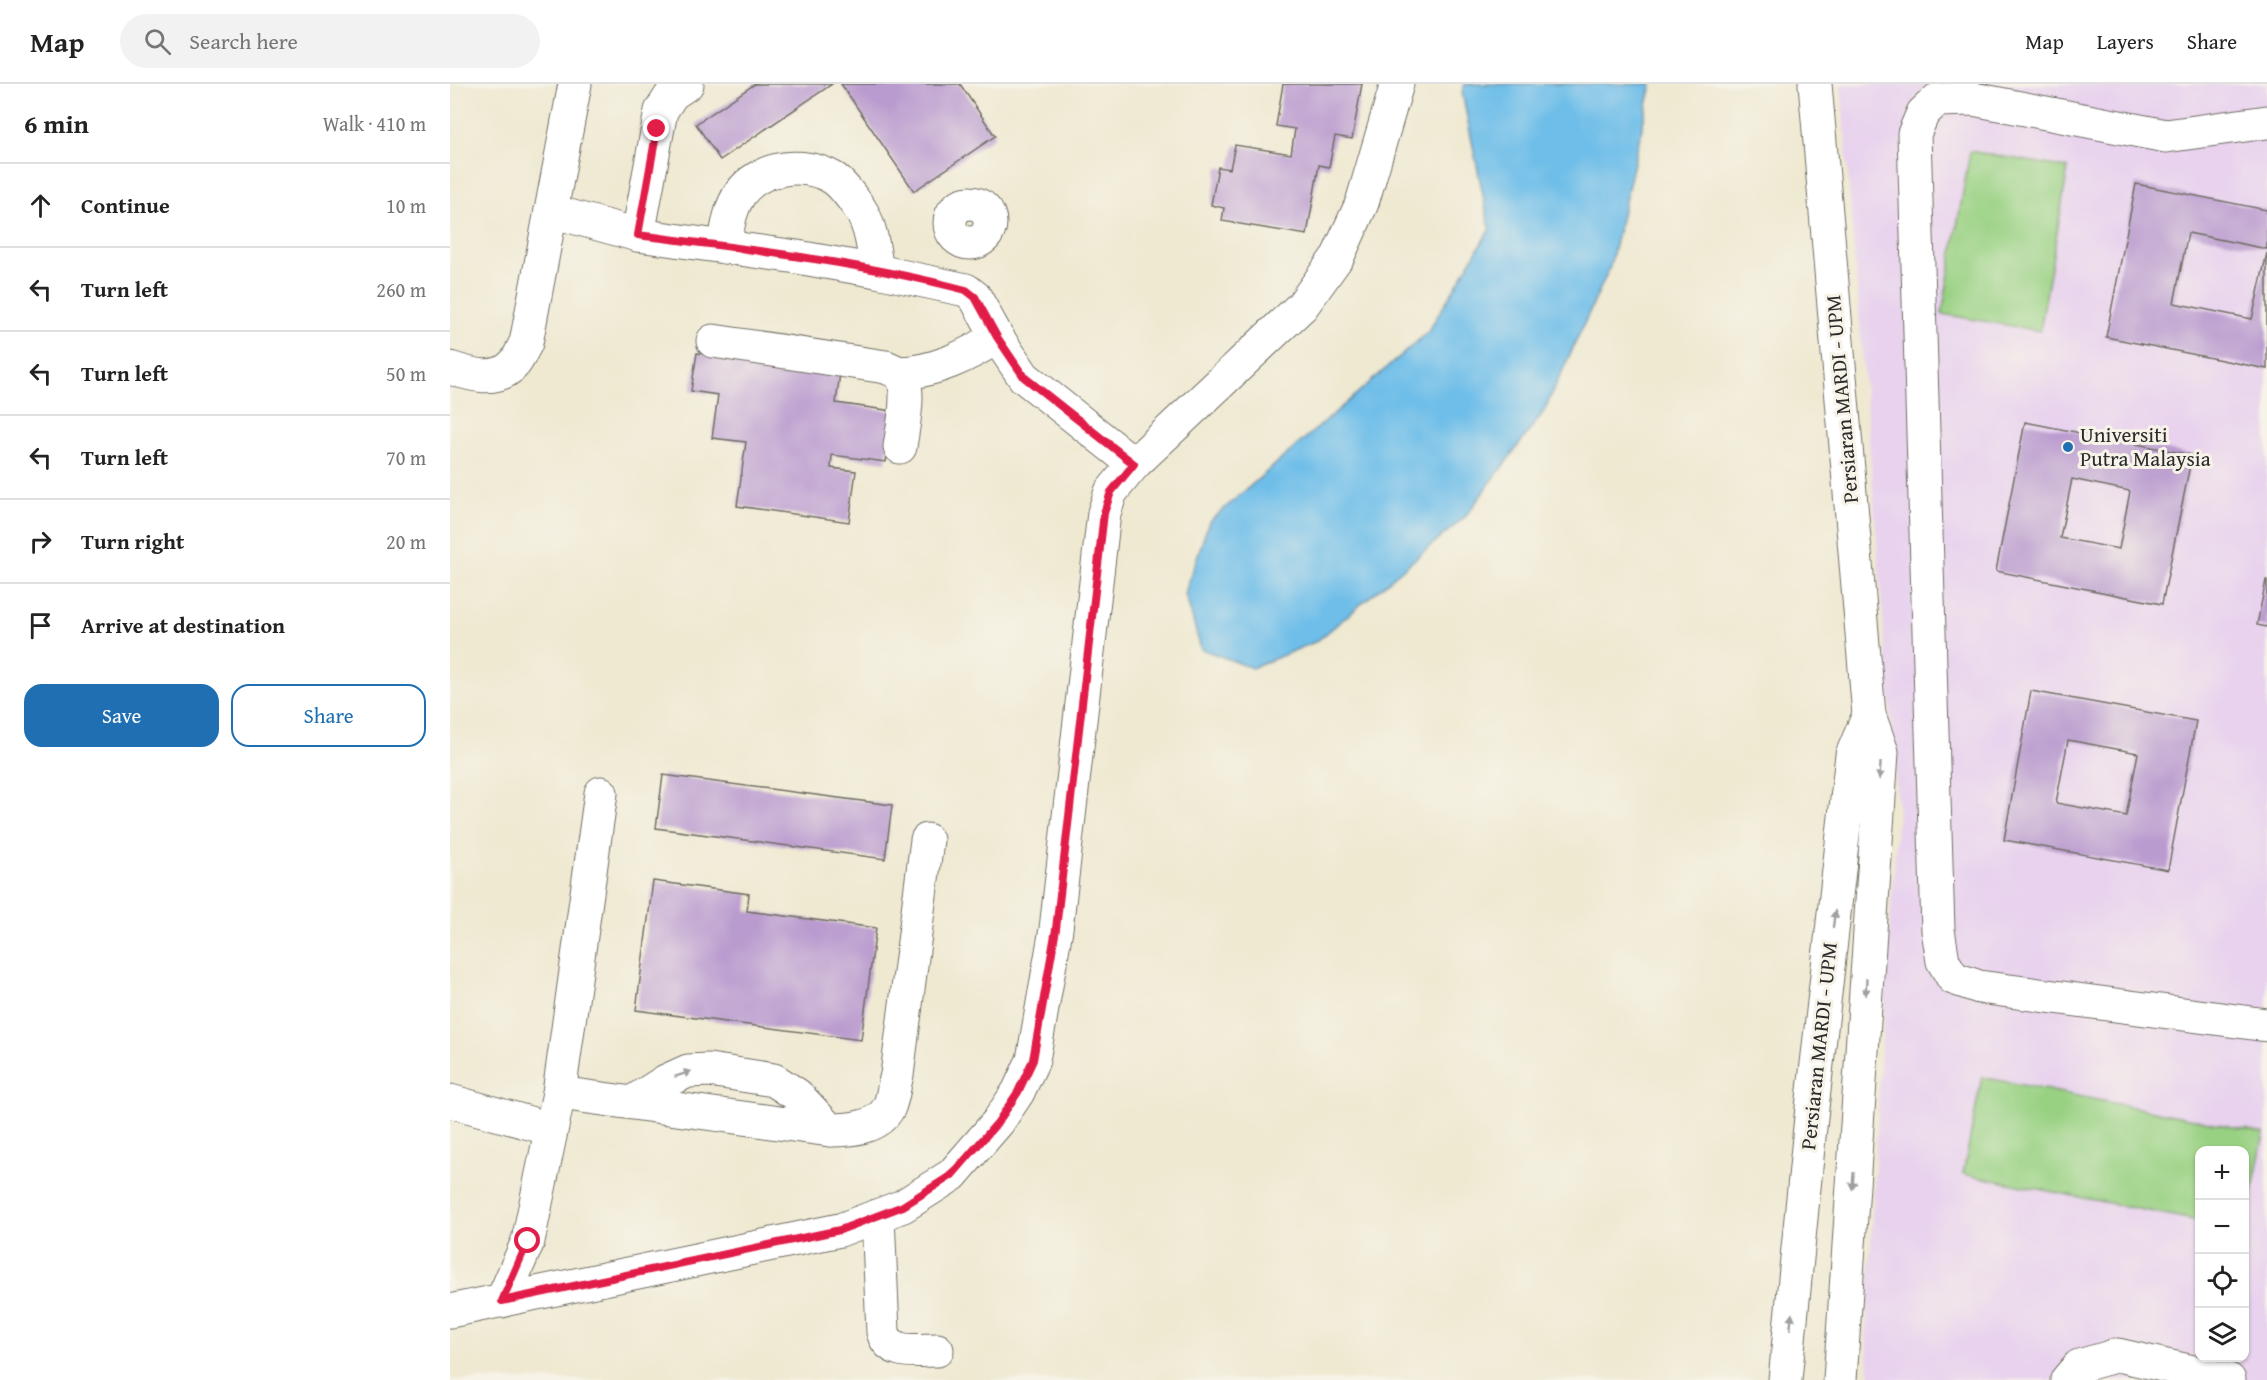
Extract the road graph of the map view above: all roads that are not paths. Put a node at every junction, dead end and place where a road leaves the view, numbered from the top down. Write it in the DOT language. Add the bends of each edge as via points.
graph roads {
  1 [pos="575,84"];
  2 [pos="687,84"];
  3 [pos="1397,84"];
  4 [pos="1815,84"];
  5 [pos="2267,122"];
  6 [pos="551,211"];
  7 [pos="638,235"];
  8 [pos="970,243"];
  9 [pos="724,247"];
  10 [pos="878,271"];
  11 [pos="966,290"];
  12 [pos="997,337"];
  13 [pos="713,341"];
  14 [pos="450,369"];
  15 [pos="899,373"];
  16 [pos="900,447"];
  17 [pos="1134,464"];
  18 [pos="1869,714"];
  19 [pos="601,793"];
  20 [pos="927,840"];
  21 [pos="2267,1025"];
  22 [pos="559,1093"];
  23 [pos="450,1101"];
  24 [pos="633,1102"];
  25 [pos="551,1129"];
  26 [pos="830,1130"];
  27 [pos="878,1216"];
  28 [pos="502,1301"];
  29 [pos="450,1311"];
  30 [pos="937,1350"];
  31 [pos="1785,1380"];
  32 [pos="1840,1380"];
  33 [pos="2067,1380"];
  34 [pos="2229,1380"];
  1 -- 6 [label="street"];
  2 -- 7 [label="street" via="672,94 661,111"];
  3 -- 17 [label="street" via="1362,203 1338,256 1302,306"];
  4 -- 18 [label="street, Persiaran MARDI - UPM"];
  5 -- 21 [label="street" via="2166,136 1973,99 1937,100 1923,112 1914,134 1942,961 1953,978 1979,987"];
  6 -- 7 [label="street"];
  6 -- 14 [label="street" via="526,343 514,364 494,376"];
  7 -- 9 [label="street"];
  8 -- 11 [label="street"];
  9 -- 10 [label="street"];
  9 -- 10 [label="street" via="731,210 741,192 764,175 784,169 808,169 833,178 856,203 868,225"];
  10 -- 11 [label="street"];
  11 -- 12 [label="street" via="975,297"];
  12 -- 15 [label="street" via="969,355 917,373"];
  12 -- 17 [label="street" via="1024,377"];
  13 -- 15 [label="street" via="886,367"];
  15 -- 16 [label="street" via="905,382 906,396"];
  17 -- 27 [label="street" via="1111,492 1104,513 1056,929 1033,1060 1003,1114 952,1175 903,1206"];
  31 -- 18 [label="street, Persiaran MARDI - UPM, one-way" via="1852,755"];
  18 -- 32 [label="street, Persiaran MARDI - UPM, one-way" via="1882,752"];
  19 -- 22 [label="street"];
  20 -- 26 [label="street" via="897,1075 888,1108 874,1122 853,1130"];
  22 -- 24 [label="street"];
  22 -- 25 [label="street"];
  23 -- 25 [label="street"];
  24 -- 26 [label="street"];
  24 -- 26 [label="street, one-way" via="688,1071 709,1070 774,1080 797,1095"];
  25 -- 28 [label="street" via="528,1241"];
  27 -- 28 [label="street" via="840,1230"];
  27 -- 30 [label="street" via="886,1341 902,1350"];
  28 -- 29 [label="street"];
  33 -- 34 [label="street" via="2079,1366 2118,1355"];
}
